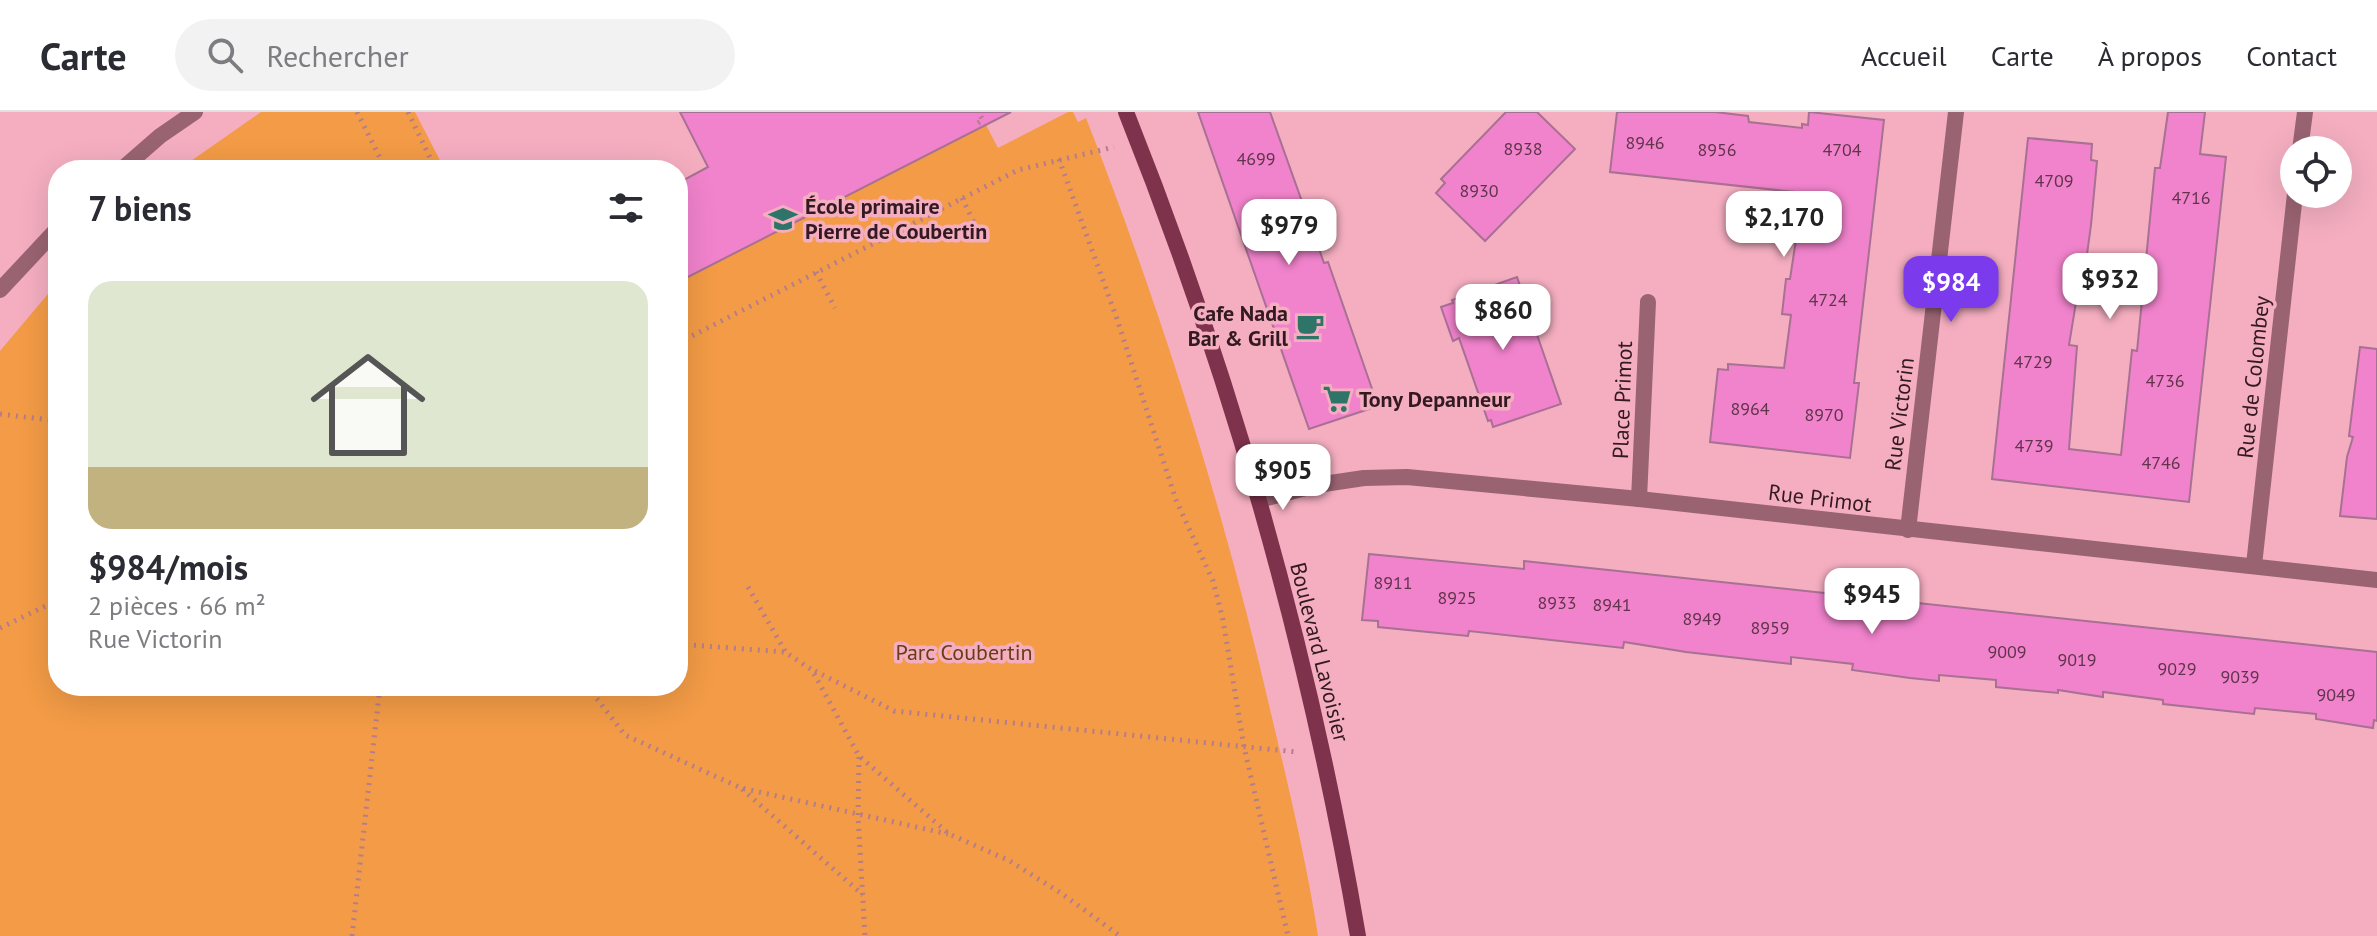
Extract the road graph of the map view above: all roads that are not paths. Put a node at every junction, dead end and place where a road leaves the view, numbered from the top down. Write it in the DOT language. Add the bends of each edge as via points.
graph roads {
  1 [pos="195,112"];
  2 [pos="1126,112"];
  3 [pos="1956,112"];
  4 [pos="2305,112"];
  5 [pos="2302,136"];
  6 [pos="132,160"];
  7 [pos="2293,208"];
  8 [pos="48,239"];
  9 [pos="0,290"];
  10 [pos="1648,302"];
  11 [pos="1639,499"];
  12 [pos="1259,500"];
  13 [pos="1908,530"];
  14 [pos="2254,565"];
  15 [pos="2377,580"];
  16 [pos="1358,936"];
  1 -- 6 [label="street"];
  2 -- 12 [label="street, Boulevard Lavoisier" via="1191,282"];
  3 -- 13 [label="street, Rue Victorin"];
  4 -- 5 [label="street"];
  7 -- 14 [label="street, Rue de Colombey"];
  8 -- 9 [label="street"];
  10 -- 11 [label="street, Place Primot"];
  11 -- 12 [label="street, Rue Primot" via="1407,477 1317,485"];
  11 -- 13 [label="street, Rue Primot"];
  12 -- 16 [label="street, Boulevard Lavoisier" via="1322,755"];
  13 -- 14 [label="street, Rue Primot"];
  14 -- 15 [label="street, Rue Primot"];
}
